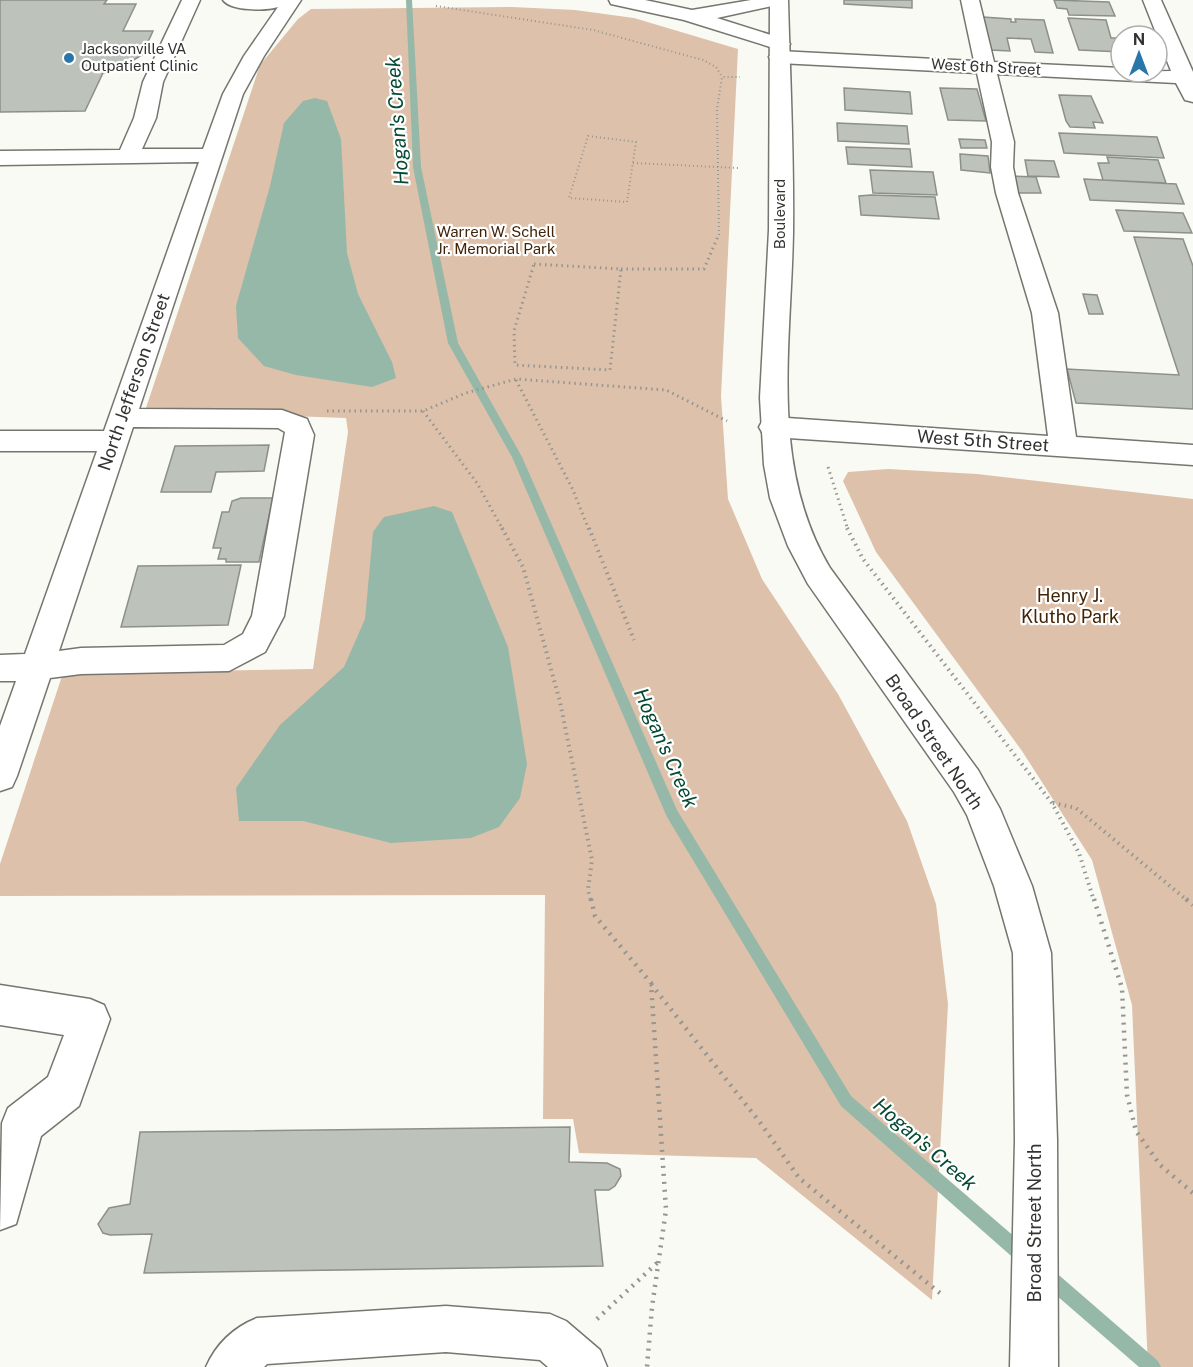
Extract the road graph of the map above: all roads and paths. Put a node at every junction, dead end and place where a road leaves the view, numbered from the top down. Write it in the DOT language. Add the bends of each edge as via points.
graph roads {
  1 [pos="191,0"];
  2 [pos="232,0"];
  3 [pos="281,0"];
  4 [pos="292,0"];
  5 [pos="618,0"];
  6 [pos="774,0"];
  7 [pos="779,0"];
  8 [pos="970,0"];
  9 [pos="1152,0"];
  10 [pos="642,2"];
  11 [pos="436,6"];
  12 [pos="689,15"];
  13 [pos="780,51"];
  14 [pos="984,67"];
  15 [pos="722,77"];
  16 [pos="740,77"];
  17 [pos="1189,78"];
  18 [pos="1193,98"];
  19 [pos="212,155"];
  20 [pos="129,157"];
  21 [pos="0,158"];
  22 [pos="633,163"];
  23 [pos="717,167"];
  24 [pos="739,168"];
  25 [pos="621,268"];
  26 [pos="516,379"];
  27 [pos="466,393"];
  28 [pos="423,411"];
  29 [pos="727,421"];
  30 [pos="773,427"];
  31 [pos="118,429"];
  32 [pos="0,441"];
  33 [pos="1065,447"];
  34 [pos="1193,455"];
  35 [pos="634,640"];
  36 [pos="37,667"];
  37 [pos="0,668"];
  38 [pos="0,776"];
  39 [pos="1052,803"];
  40 [pos="1193,905"];
  41 [pos="651,983"];
  42 [pos="0,1005"];
  43 [pos="0,1208"];
  44 [pos="658,1262"];
  45 [pos="941,1294"];
  46 [pos="596,1319"];
  47 [pos="230,1367"];
  48 [pos="584,1367"];
  49 [pos="647,1367"];
  50 [pos="1034,1367"];
  1 -- 20 [label="street" via="153,82 145,118"];
  2 -- 3 [label="street" via="268,4"];
  4 -- 19 [label="street, North Jefferson Street" via="233,94"];
  5 -- 10 [label="street, West 6th Street"];
  6 -- 12 [label="street, West 6th Street"];
  7 -- 13 [label="street, Boulevard"];
  8 -- 14 [label="street"];
  9 -- 17 [label="street"];
  10 -- 12 [label="street, West 6th Street"];
  11 -- 15 [label="path" via="593,30 699,59 721,70"];
  12 -- 13 [label="street, West 6th Street"];
  13 -- 14 [label="street, West 6th Street"];
  13 -- 30 [label="street, Boulevard" via="780,262"];
  14 -- 17 [label="street, West 6th Street"];
  14 -- 33 [label="street" via="1003,142 1007,194 1045,313 1048,355"];
  15 -- 16 [label="path"];
  15 -- 23 [label="path" via="717,109"];
  17 -- 18 [label="street"];
  19 -- 20 [label="street"];
  19 -- 31 [label="street, North Jefferson Street"];
  20 -- 21 [label="street"];
  22 -- 22 [label="path" via="636,142 588,136 569,198 627,202"];
  22 -- 23 [label="path"];
  23 -- 24 [label="path"];
  23 -- 25 [label="path" via="719,236 704,269 667,272"];
  25 -- 25 [label="path" via="610,370 515,365 514,331 534,264"];
  26 -- 27 [label="path"];
  26 -- 29 [label="path" via="666,390"];
  26 -- 35 [label="path" via="573,490"];
  28 -- 41 [label="path" via="477,483 523,567 562,713 592,860 588,891 595,916"];
  30 -- 33 [label="street, West 5th Street"];
  30 -- 50 [label="street, Broad Street North" via="775,462 796,532 821,581 966,781 982,809 1013,886 1032,954 1036,1140"];
  31 -- 32 [label="street"];
  31 -- 36 [label="street, North Jefferson Street"];
  31 -- 36 [label="street" via="282,418 297,426 300,435 268,616 254,643 229,658 81,661"];
  33 -- 34 [label="street, West 5th Street"];
  36 -- 37 [label="street"];
  36 -- 38 [label="street, North Jefferson Street"];
  39 -- 40 [label="path" via="1076,808"];
  41 -- 44 [label="path" via="666,1210"];
  41 -- 45 [label="path" via="799,1178"];
  42 -- 43 [label="street" via="90,1019 64,1091 22,1123"];
  44 -- 46 [label="path"];
  44 -- 49 [label="path"];
  47 -- 48 [label="street" via="257,1341 446,1329 550,1337"];
}
